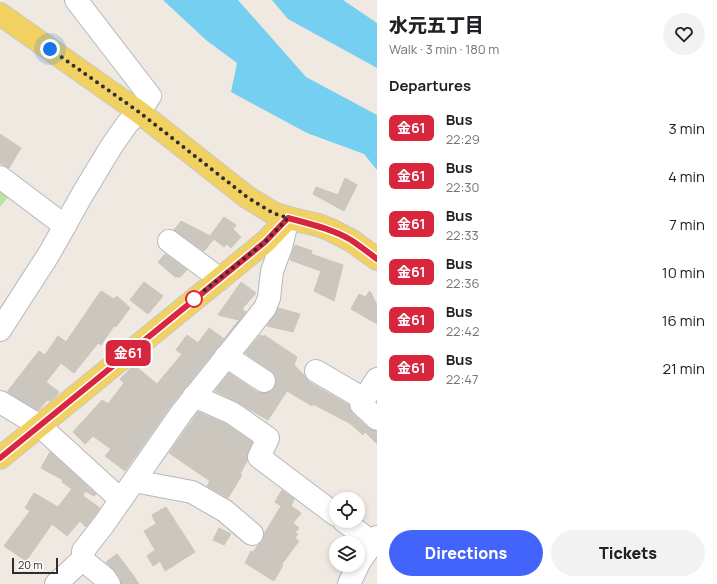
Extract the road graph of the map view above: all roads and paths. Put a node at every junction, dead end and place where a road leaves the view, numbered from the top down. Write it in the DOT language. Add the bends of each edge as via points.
graph roads {
  1 [pos="76,0"];
  2 [pos="0,14"];
  3 [pos="139,112"];
  4 [pos="0,177"];
  5 [pos="288,218"];
  6 [pos="65,226"];
  7 [pos="169,241"];
  8 [pos="377,259"];
  9 [pos="220,279"];
  10 [pos="0,330"];
  11 [pos="226,356"];
  12 [pos="316,371"];
  13 [pos="377,379"];
  14 [pos="264,381"];
  15 [pos="194,396"];
  16 [pos="364,399"];
  17 [pos="0,402"];
  18 [pos="377,419"];
  19 [pos="40,426"];
  20 [pos="0,458"];
  21 [pos="134,481"];
  22 [pos="121,500"];
  23 [pos="329,510"];
  24 [pos="355,528"];
  25 [pos="252,534"];
  26 [pos="375,540"];
  27 [pos="84,558"];
  28 [pos="56,584"];
  29 [pos="109,584"];
  30 [pos="349,584"];
  1 -- 3 [label="street" via="150,96"];
  2 -- 3 [label="main road"];
  3 -- 5 [label="main road" via="247,197 273,213"];
  3 -- 6 [label="street" via="127,124 112,147"];
  4 -- 6 [label="street"];
  5 -- 8 [label="main road" via="331,230 352,240"];
  5 -- 9 [label="main road" via="265,242"];
  5 -- 11 [label="street" via="272,272 269,298 265,308"];
  6 -- 10 [label="street"];
  7 -- 9 [label="street"];
  9 -- 19 [label="main road"];
  11 -- 14 [label="street"];
  11 -- 15 [label="street"];
  12 -- 16 [label="street"];
  13 -- 16 [label="street"];
  15 -- 21 [label="street"];
  15 -- 23 [label="street" via="232,413 268,438 259,457"];
  16 -- 18 [label="street" via="361,404"];
  17 -- 19 [label="street"];
  19 -- 20 [label="main road"];
  19 -- 22 [label="street"];
  21 -- 22 [label="street"];
  21 -- 25 [label="street" via="192,492 225,511"];
  22 -- 27 [label="street" via="83,551"];
  24 -- 26 [label="street"];
  26 -- 30 [label="street" via="360,561"];
  27 -- 28 [label="street"];
  27 -- 29 [label="street" via="84,561"];
}
